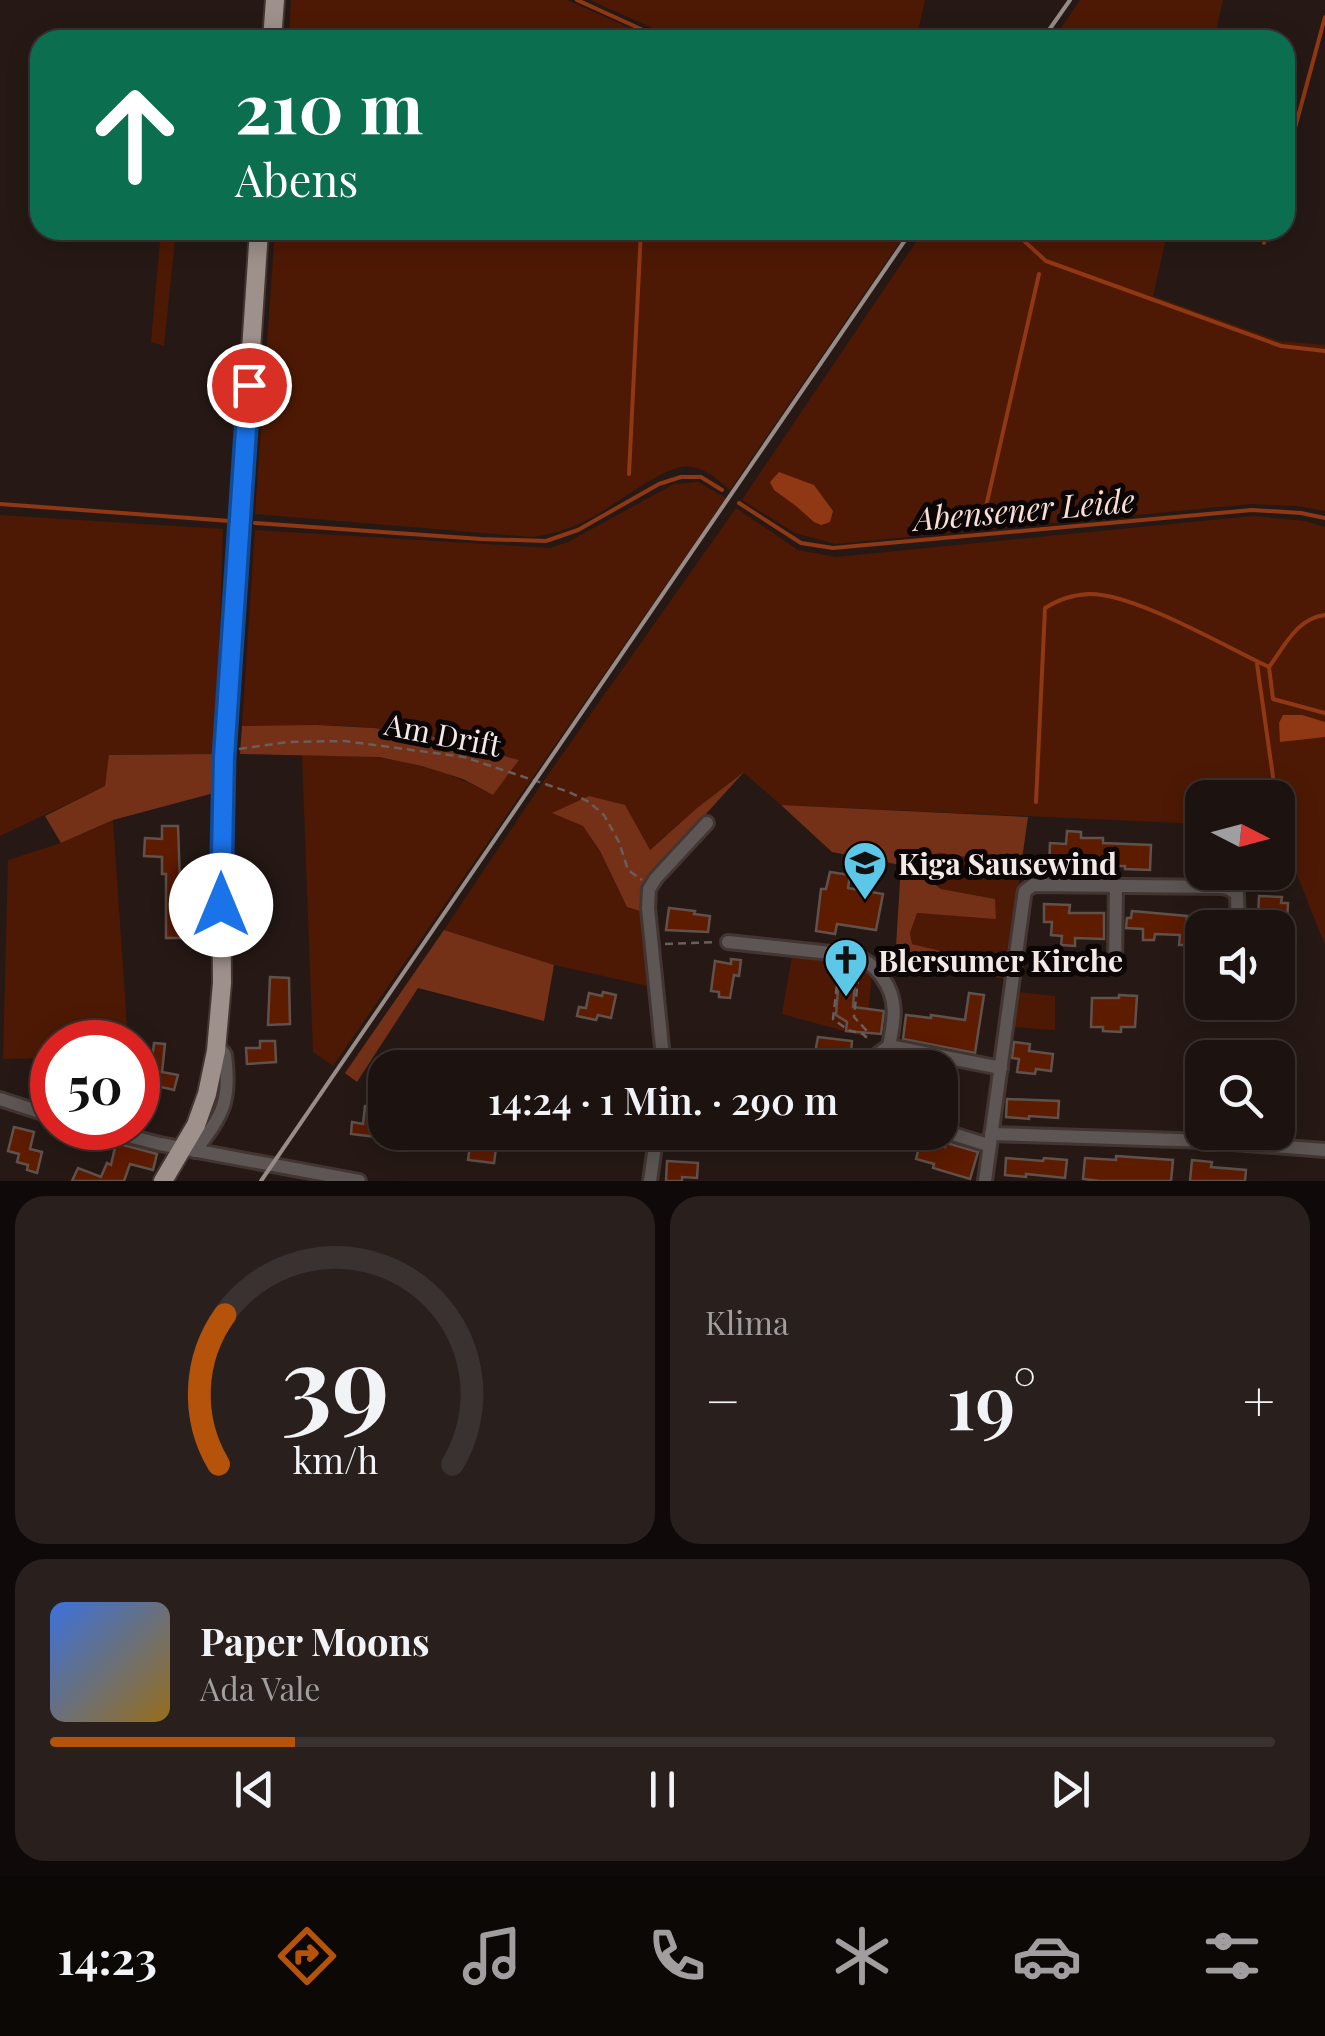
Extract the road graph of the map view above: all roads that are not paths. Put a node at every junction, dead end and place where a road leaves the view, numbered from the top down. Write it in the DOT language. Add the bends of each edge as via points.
graph roads {
  1 [pos="275,0"];
  2 [pos="273,30"];
  3 [pos="259,240"];
  4 [pos="707,823"];
  5 [pos="1116,886"];
  6 [pos="1237,910"];
  7 [pos="728,942"];
  8 [pos="1115,964"];
  9 [pos="889,1046"];
  10 [pos="662,1050"];
  11 [pos="883,1050"];
  12 [pos="1001,1068"];
  13 [pos="0,1100"];
  14 [pos="30,1109"];
  15 [pos="958,1133"];
  16 [pos="990,1139"];
  17 [pos="160,1143"];
  18 [pos="189,1150"];
  19 [pos="654,1150"];
  20 [pos="1325,1150"];
  21 [pos="163,1181"];
  22 [pos="358,1181"];
  23 [pos="650,1181"];
  24 [pos="985,1181"];
  1 -- 2 [label="main road"];
  3 -- 18 [label="main road" via="224,757 222,982 208,1094"];
  4 -- 10 [label="street" via="649,889"];
  5 -- 6 [label="street" via="1228,888 1237,894"];
  5 -- 8 [label="street"];
  5 -- 12 [label="street" via="1034,885 1025,891"];
  7 -- 9 [label="street" via="867,960 894,1002"];
  9 -- 11 [label="street"];
  9 -- 12 [label="street"];
  12 -- 16 [label="street"];
  13 -- 14 [label="street"];
  15 -- 16 [label="street"];
  16 -- 20 [label="street" via="1208,1141"];
  16 -- 24 [label="street"];
  17 -- 18 [label="street"];
  18 -- 21 [label="main road"];
  18 -- 22 [label="street"];
  19 -- 23 [label="street"];
}
